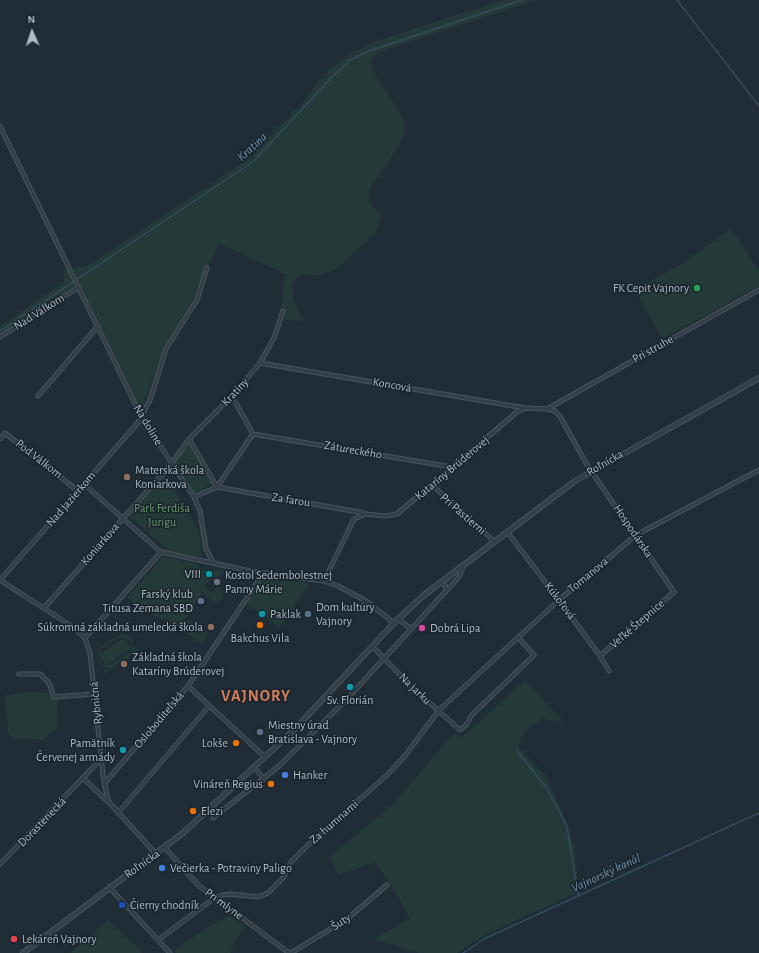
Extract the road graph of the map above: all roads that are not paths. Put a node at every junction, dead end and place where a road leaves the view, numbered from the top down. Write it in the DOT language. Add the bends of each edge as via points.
graph roads {
  1 [pos="0,126"];
  2 [pos="207,268"];
  3 [pos="78,286"];
  4 [pos="759,290"];
  5 [pos="283,311"];
  6 [pos="98,326"];
  7 [pos="0,337"];
  8 [pos="260,363"];
  9 [pos="759,378"];
  10 [pos="38,396"];
  11 [pos="232,396"];
  12 [pos="525,408"];
  13 [pos="546,409"];
  14 [pos="141,417"];
  15 [pos="253,434"];
  16 [pos="0,439"];
  17 [pos="189,439"];
  18 [pos="172,463"];
  19 [pos="452,467"];
  20 [pos="759,470"];
  21 [pos="591,471"];
  22 [pos="84,484"];
  23 [pos="432,485"];
  24 [pos="218,487"];
  25 [pos="78,491"];
  26 [pos="194,497"];
  27 [pos="352,510"];
  28 [pos="366,514"];
  29 [pos="122,519"];
  30 [pos="354,519"];
  31 [pos="508,533"];
  32 [pos="636,535"];
  33 [pos="495,542"];
  34 [pos="161,552"];
  35 [pos="213,562"];
  36 [pos="463,567"];
  37 [pos="261,573"];
  38 [pos="0,580"];
  39 [pos="324,581"];
  40 [pos="440,583"];
  41 [pos="446,590"];
  42 [pos="674,592"];
  43 [pos="559,600"];
  44 [pos="44,608"];
  45 [pos="398,619"];
  46 [pos="394,623"];
  47 [pos="410,628"];
  48 [pos="518,637"];
  49 [pos="86,638"];
  50 [pos="372,646"];
  51 [pos="600,656"];
  52 [pos="383,658"];
  53 [pos="609,671"];
  54 [pos="20,674"];
  55 [pos="188,686"];
  56 [pos="94,694"];
  57 [pos="209,706"];
  58 [pos="439,710"];
  59 [pos="264,757"];
  60 [pos="102,759"];
  61 [pos="254,767"];
  62 [pos="83,778"];
  63 [pos="264,779"];
  64 [pos="104,784"];
  65 [pos="108,801"];
  66 [pos="118,813"];
  67 [pos="213,818"];
  68 [pos="165,848"];
  69 [pos="156,854"];
  70 [pos="0,864"];
  71 [pos="388,885"];
  72 [pos="109,887"];
  73 [pos="215,898"];
  74 [pos="158,940"];
  75 [pos="23,953"];
  76 [pos="170,953"];
  77 [pos="290,953"];
  1 -- 3 [label="street, Na doline"];
  2 -- 14 [label="street, Nad jazierkom" via="197,300 166,349 150,400"];
  3 -- 6 [label="street, Na doline"];
  3 -- 7 [label="street, Nad Válkom"];
  4 -- 13 [label="street, Pri struhe"];
  5 -- 8 [label="street, Kratiny" via="274,338"];
  6 -- 10 [label="street"];
  6 -- 14 [label="street, Na doline"];
  8 -- 11 [label="street, Kratiny"];
  8 -- 12 [label="street, Koncová"];
  9 -- 21 [label="street, Roľnícka"];
  11 -- 15 [label="street"];
  11 -- 17 [label="street, Kratiny"];
  12 -- 13 [label="street"];
  12 -- 19 [label="street, Kataríny Brúderovej"];
  13 -- 21 [label="street" via="555,411 561,418"];
  14 -- 18 [label="street, Na doline"];
  14 -- 22 [label="street, Nad jazierkom"];
  15 -- 19 [label="street, Zátureckého"];
  15 -- 24 [label="street"];
  16 -- 25 [label="street, Pod Válkom" via="5,433"];
  17 -- 18 [label="street, Kratiny"];
  17 -- 24 [label="street"];
  18 -- 26 [label="street, Na doline"];
  18 -- 29 [label="street, Koniarkova"];
  19 -- 23 [label="street, Kataríny Brúderovej"];
  20 -- 32 [label="street, Tomanova"];
  21 -- 31 [label="street, Roľnícka"];
  21 -- 32 [label="street, Hospodárska"];
  22 -- 25 [label="street, Nad jazierkom"];
  22 -- 29 [label="street"];
  23 -- 28 [label="street, Kataríny Brúderovej" via="392,516"];
  23 -- 33 [label="street, Pri Pastierni"];
  24 -- 26 [label="street"];
  24 -- 27 [label="street, Za farou"];
  25 -- 38 [label="street, Nad jazierkom"];
  26 -- 35 [label="street, Na doline" via="200,511 206,548"];
  27 -- 28 [label="street, Za farou"];
  27 -- 30 [label="street"];
  28 -- 30 [label="street, Kataríny Brúderovej"];
  29 -- 34 [label="street"];
  29 -- 44 [label="street, Koniarkova"];
  30 -- 39 [label="street"];
  31 -- 33 [label="street, Roľnícka"];
  31 -- 43 [label="street, Kúkoľová"];
  32 -- 42 [label="street, Hospodárska"];
  32 -- 43 [label="street, Tomanova"];
  33 -- 36 [label="street, Roľnícka"];
  34 -- 35 [label="street"];
  34 -- 49 [label="street"];
  35 -- 37 [label="street"];
  36 -- 40 [label="street, Roľnícka"];
  36 -- 41 [label="street, Roľnícka" via="459,577"];
  37 -- 39 [label="street"];
  37 -- 55 [label="street, Osloboditeľská" via="257,583"];
  38 -- 44 [label="street"];
  39 -- 46 [label="street" via="366,601"];
  40 -- 41 [label="street" via="445,585"];
  40 -- 45 [label="street, Roľnícka"];
  41 -- 47 [label="street, Roľnícka"];
  42 -- 51 [label="street, Veľké Štepnice"];
  43 -- 48 [label="street, Tomanova"];
  43 -- 51 [label="street, Kúkoľová"];
  44 -- 49 [label="street"];
  45 -- 46 [label="street, Roľnícka"];
  45 -- 47 [label="street"];
  46 -- 50 [label="street, Roľnícka"];
  47 -- 52 [label="street, Roľnícka"];
  48 -- 58 [label="street, Tomanova"];
  48 -- 58 [label="street, Na jarku" via="534,655 471,716 467,724 460,730"];
  49 -- 56 [label="street, Rybničná"];
  50 -- 52 [label="street, Na jarku"];
  50 -- 59 [label="street, Roľnícka" via="310,714"];
  51 -- 53 [label="street, Kúkoľová"];
  52 -- 58 [label="street, Na jarku"];
  52 -- 63 [label="street, Roľnícka" via="344,702"];
  54 -- 56 [label="street" via="40,674 49,684 54,697"];
  55 -- 57 [label="street"];
  55 -- 64 [label="street, Osloboditeľská"];
  56 -- 60 [label="street, Rybničná"];
  57 -- 59 [label="street"];
  57 -- 66 [label="street"];
  58 -- 73 [label="street, Za humnami" via="404,757 310,842 291,862 283,878 268,893 258,897 230,894"];
  59 -- 61 [label="street, Roľnícka"];
  60 -- 62 [label="street, Dorastenecká"];
  60 -- 64 [label="street, Rybničná"];
  61 -- 63 [label="street"];
  61 -- 68 [label="street, Roľnícka"];
  62 -- 65 [label="street"];
  62 -- 70 [label="street, Dorastenecká"];
  63 -- 67 [label="street, Roľnícka"];
  64 -- 65 [label="street, Rybničná"];
  65 -- 66 [label="street, Rybničná"];
  66 -- 69 [label="street, Rybničná"];
  68 -- 69 [label="street, Roľnícka"];
  68 -- 73 [label="street, Pri mlyne" via="193,880"];
  69 -- 72 [label="street, Roľnícka"];
  71 -- 77 [label="street, Šuty" via="346,919"];
  72 -- 74 [label="street"];
  72 -- 75 [label="street, Roľnícka"];
  73 -- 74 [label="street"];
  73 -- 77 [label="street, Pri mlyne"];
  74 -- 76 [label="street"];
}
